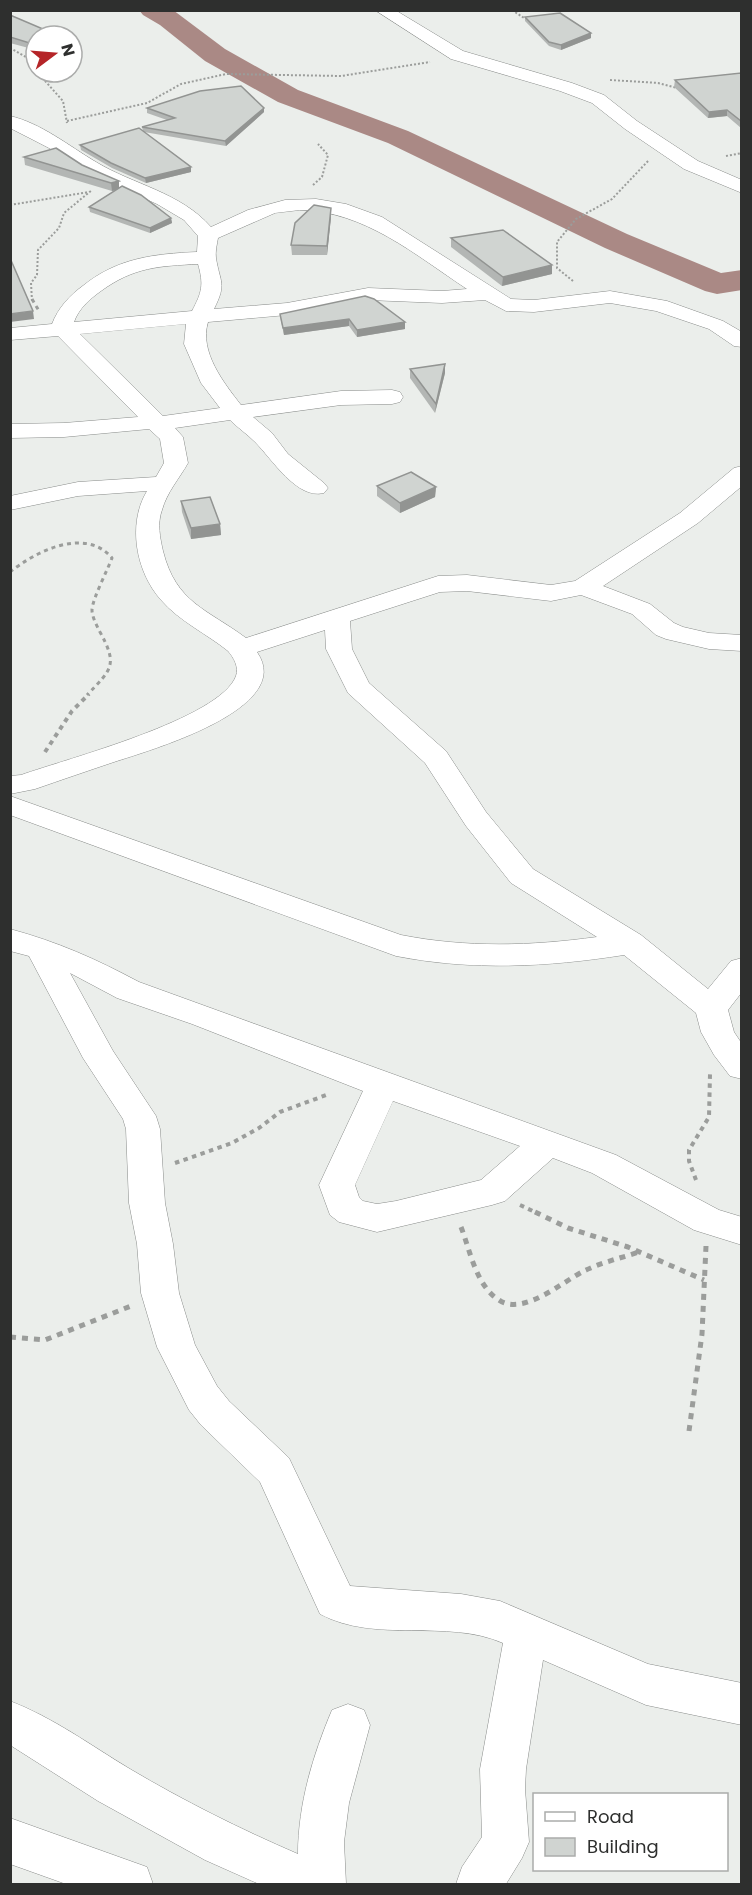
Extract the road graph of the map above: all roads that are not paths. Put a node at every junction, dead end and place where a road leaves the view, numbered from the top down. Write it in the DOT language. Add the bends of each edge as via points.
graph roads {
  1 [pos="382,10"];
  2 [pos="10,121"];
  3 [pos="741,187"];
  4 [pos="208,235"];
  5 [pos="206,257"];
  6 [pos="488,294"];
  7 [pos="201,315"];
  8 [pos="62,326"];
  9 [pos="10,334"];
  10 [pos="741,341"];
  11 [pos="392,397"];
  12 [pos="235,413"];
  13 [pos="155,423"];
  14 [pos="10,431"];
  15 [pos="741,473"];
  16 [pos="166,483"];
  17 [pos="316,488"];
  18 [pos="10,503"];
  19 [pos="583,587"];
  20 [pos="337,617"];
  21 [pos="741,643"];
  22 [pos="243,648"];
  23 [pos="15,791"];
  24 [pos="630,943"];
  25 [pos="26,944"];
  26 [pos="741,969"];
  27 [pos="711,1008"];
  28 [pos="732,1055"];
  29 [pos="376,1082"];
  30 [pos="548,1142"];
  31 [pos="741,1231"];
  32 [pos="526,1634"];
  33 [pos="741,1704"];
  34 [pos="10,1722"];
  35 [pos="348,1725"];
  36 [pos="10,1841"];
  37 [pos="130,1884"];
  38 [pos="312,1884"];
  39 [pos="323,1884"];
  40 [pos="479,1884"];
  1 -- 3 [label="street" via="457,55 598,99 691,165"];
  2 -- 4 [label="street" via="91,167 164,200 191,216"];
  4 -- 5 [label="street"];
  4 -- 6 [label="street" via="256,213 319,204 356,212 375,221"];
  5 -- 7 [label="street" via="212,293"];
  5 -- 8 [label="street" via="126,265 80,297"];
  6 -- 7 [label="street" via="368,294 287,309"];
  6 -- 10 [label="street" via="518,306 610,297 660,305 716,325"];
  7 -- 8 [label="street"];
  7 -- 12 [label="street" via="195,344 212,383"];
  8 -- 9 [label="street"];
  8 -- 13 [label="street"];
  11 -- 12 [label="street" via="341,398"];
  12 -- 13 [label="street"];
  12 -- 17 [label="street" via="264,438 280,459"];
  13 -- 14 [label="street"];
  13 -- 16 [label="street" via="174,444 176,463"];
  15 -- 19 [label="street" via="689,518"];
  16 -- 18 [label="street" via="78,489"];
  16 -- 22 [label="street" via="148,514 150,545 159,576 183,608"];
  19 -- 20 [label="street" via="551,593 450,582"];
  19 -- 21 [label="street" via="641,609 675,633 709,642"];
  20 -- 22 [label="street"];
  20 -- 24 [label="street" via="339,649 358,687 436,757 476,819 522,876"];
  22 -- 23 [label="street" via="251,660 251,674 222,709 170,733"];
  23 -- 24 [label="street" via="415,950 524,957"];
  24 -- 27 [label="street"];
  25 -- 29 [label="street" via="76,962 128,990"];
  25 -- 32 [label="street" via="139,1116 160,1293 176,1347 215,1413 275,1470 335,1600 348,1607 461,1614 500,1621"];
  26 -- 27 [label="street"];
  27 -- 28 [label="street" via="713,1025"];
  29 -- 30 [label="street"];
  29 -- 30 [label="street" via="337,1185 343,1205 352,1212 377,1218 492,1191"];
  30 -- 31 [label="street" via="604,1164 707,1220"];
  32 -- 33 [label="street" via="646,1683"];
  32 -- 40 [label="street" via="503,1769 506,1842"];
  34 -- 38 [label="street" via="221,1844"];
  35 -- 39 [label="street" via="330,1776 324,1808 320,1842"];
  36 -- 37 [label="street"];
}
